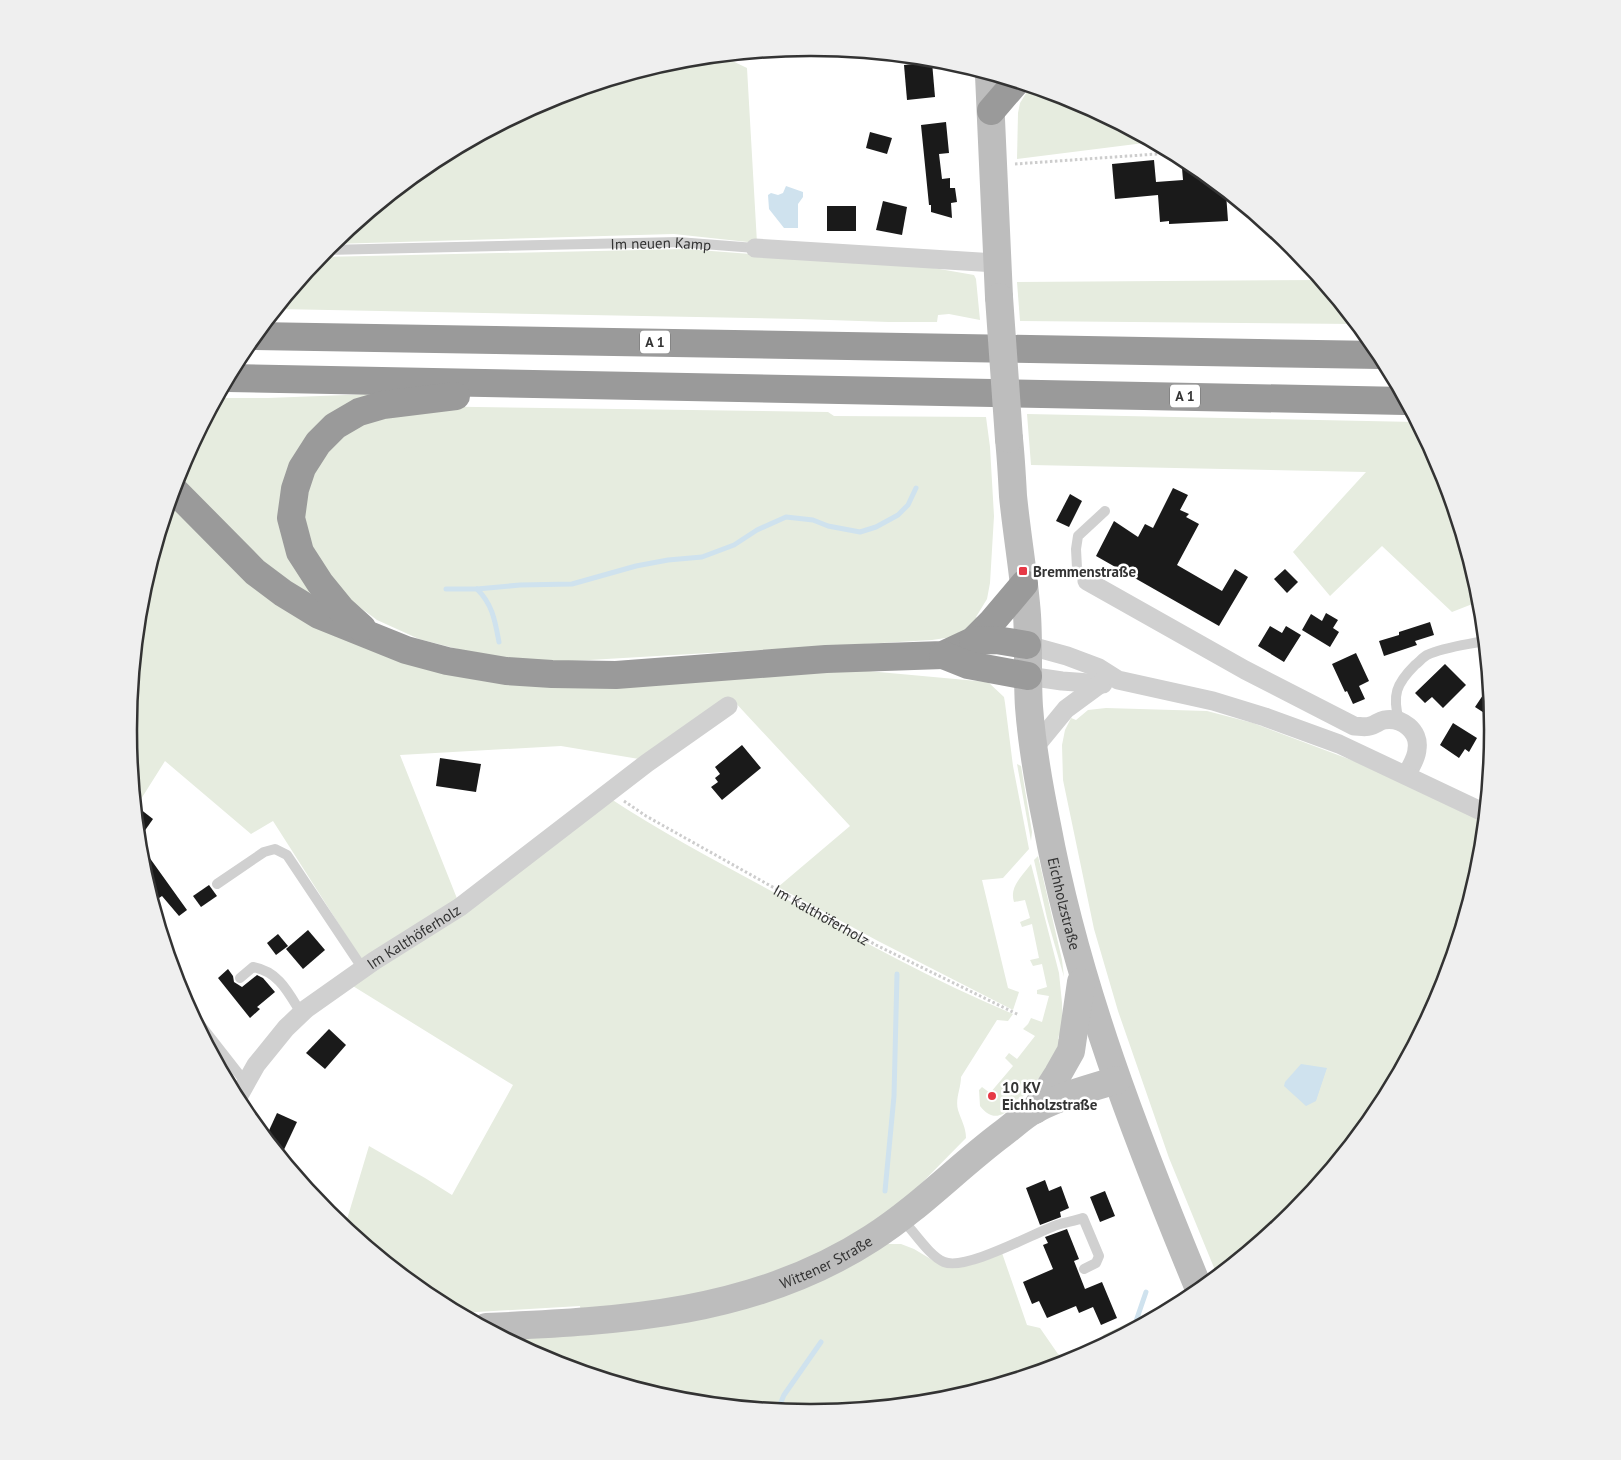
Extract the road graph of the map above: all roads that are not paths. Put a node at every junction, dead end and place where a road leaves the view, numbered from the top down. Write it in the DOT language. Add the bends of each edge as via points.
graph roads {
  1 [pos="990,81"];
  2 [pos="1012,87"];
  3 [pos="991,111"];
  4 [pos="755,248"];
  5 [pos="338,250"];
  6 [pos="996,263"];
  7 [pos="264,336"];
  8 [pos="1370,355"];
  9 [pos="236,378"];
  10 [pos="539,384"];
  11 [pos="1398,400"];
  12 [pos="179,495"];
  13 [pos="1105,511"];
  14 [pos="1087,581"];
  15 [pos="1024,584"];
  16 [pos="370,635"];
  17 [pos="973,641"];
  18 [pos="1478,642"];
  19 [pos="1027,645"];
  20 [pos="943,655"];
  21 [pos="1028,676"];
  22 [pos="1109,682"];
  23 [pos="728,706"];
  24 [pos="1399,721"];
  25 [pos="1034,748"];
  26 [pos="1407,775"];
  27 [pos="1479,811"];
  28 [pos="217,884"];
  29 [pos="363,969"];
  30 [pos="1082,973"];
  31 [pos="240,978"];
  32 [pos="302,1013"];
  33 [pos="1118,1080"];
  34 [pos="242,1091"];
  35 [pos="1035,1110"];
  36 [pos="901,1217"];
  37 [pos="1084,1269"];
  38 [pos="1196,1282"];
  39 [pos="499,1326"];
  1 -- 3 [label="main road"];
  2 -- 3 [label="highway"];
  3 -- 6 [label="main road, Eichholzstraße"];
  4 -- 5 [label="lane, Im neuen Kamp" via="678,242"];
  4 -- 6 [label="street, Im neuen Kamp"];
  6 -- 15 [label="main road, Eichholzstraße, bridge" via="1013,498"];
  7 -- 8 [label="highway, A 1"];
  9 -- 10 [label="highway, A 1"];
  10 -- 11 [label="highway, A 1"];
  10 -- 16 [label="highway" via="383,405 359,412 335,426 318,443 302,468 295,489 291,518 300,552 342,610"];
  12 -- 16 [label="highway" via="255,572 283,593 319,616"];
  13 -- 14 [label="lane" via="1078,536 1078,568"];
  14 -- 24 [label="street" via="1245,670 1354,726 1369,727 1382,720"];
  15 -- 17 [label="highway"];
  15 -- 19 [label="main road, Eichholzstraße"];
  16 -- 20 [label="highway" via="406,650 447,661 506,671 552,674 616,675 826,659"];
  17 -- 19 [label="highway" via="1001,640"];
  17 -- 20 [label="highway"];
  18 -- 24 [label="lane" via="1426,656 1406,674 1397,687"];
  19 -- 21 [label="main road, Eichholzstraße"];
  19 -- 22 [label="street" via="1099,668"];
  20 -- 21 [label="highway" via="968,665"];
  21 -- 22 [label="street"];
  21 -- 25 [label="main road, Eichholzstraße"];
  22 -- 25 [label="street" via="1066,709"];
  22 -- 26 [label="street" via="1213,701 1265,716 1339,744"];
  23 -- 29 [label="street, Im Kalthöferholz" via="609,791 460,907"];
  24 -- 26 [label="street" via="1411,729 1417,740 1418,751"];
  25 -- 30 [label="main road, Eichholzstraße" via="1060,892"];
  26 -- 27 [label="street"];
  28 -- 29 [label="lane" via="264,852 275,849 288,855"];
  29 -- 32 [label="street, Im Kalthöferholz"];
  30 -- 33 [label="main road, Eichholzstraße"];
  30 -- 35 [label="main road" via="1071,1051"];
  31 -- 32 [label="lane" via="253,967 264,969 280,980"];
  32 -- 34 [label="street, Im Kalthöferholz" via="256,1066"];
  33 -- 35 [label="main road, Wittener Straße"];
  33 -- 38 [label="main road, Eichholzstraße"];
  35 -- 36 [label="main road, Wittener Straße"];
  36 -- 37 [label="lane" via="935,1257 952,1264 1084,1218 1099,1256 1096,1263"];
  36 -- 39 [label="main road, Wittener Straße" via="835,1260 798,1278 742,1297 678,1312"];
}
